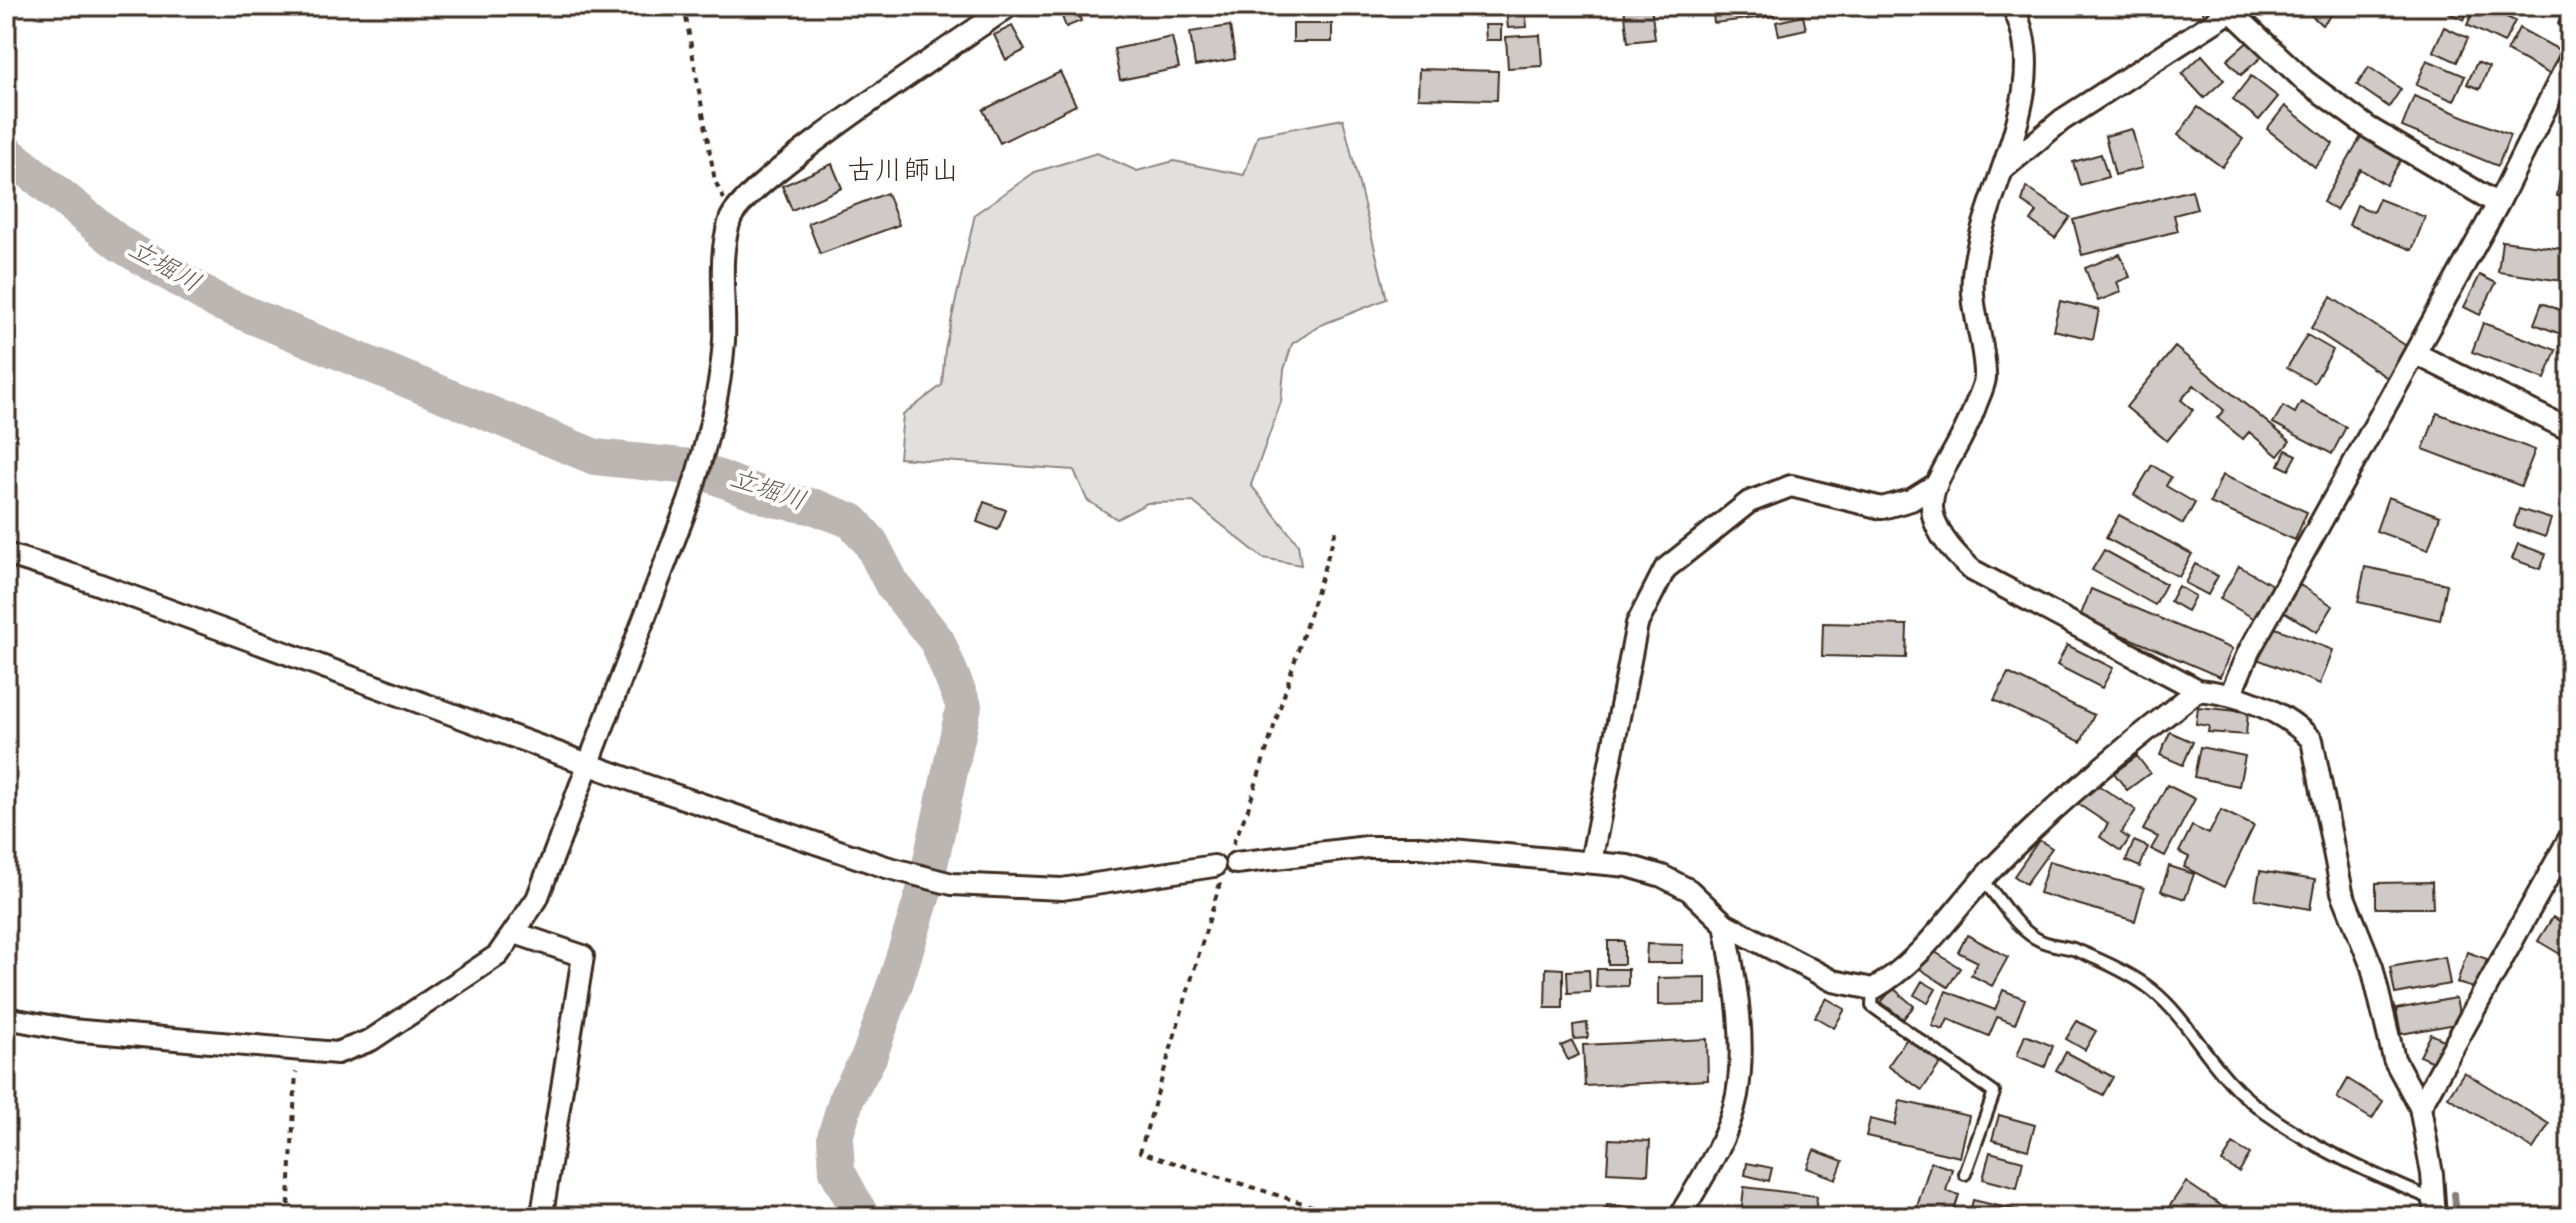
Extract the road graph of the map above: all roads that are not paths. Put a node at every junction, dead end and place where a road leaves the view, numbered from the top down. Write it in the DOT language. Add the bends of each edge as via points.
graph roads {
  1 [pos="1009,6"];
  2 [pos="2012,6"];
  3 [pos="2236,9"];
  4 [pos="2570,59"];
  5 [pos="2002,170"];
  6 [pos="2498,204"];
  7 [pos="2416,354"];
  8 [pos="2570,430"];
  9 [pos="1935,485"];
  10 [pos="6,554"];
  11 [pos="2198,690"];
  12 [pos="2231,693"];
  13 [pos="586,763"];
  14 [pos="2570,837"];
  15 [pos="1591,862"];
  16 [pos="1983,880"];
  17 [pos="1725,924"];
  18 [pos="515,933"];
  19 [pos="1873,989"];
  20 [pos="6,1018"];
  21 [pos="2420,1107"];
  22 [pos="1965,1174"];
  23 [pos="543,1208"];
  24 [pos="2435,1209"];
  25 [pos="1679,1217"];
  1 -- 13 [label="street" via="774,172 736,205 723,250 724,340 709,435 689,501"];
  2 -- 5 [label="street" via="2018,18 2023,75 2015,133"];
  3 -- 5 [label="street" via="2062,120"];
  3 -- 6 [label="street" via="2305,81 2369,128"];
  4 -- 6 [label="street"];
  5 -- 9 [label="street" via="1979,235 1972,279 1985,379"];
  6 -- 7 [label="street"];
  7 -- 8 [label="street"];
  7 -- 12 [label="street" via="2249,651"];
  9 -- 11 [label="street" via="1931,515 1944,544 1972,570"];
  9 -- 15 [label="street" via="1911,500 1882,508 1791,486 1749,502 1665,569 1637,624"];
  10 -- 13 [label="street"];
  11 -- 12 [label="street"];
  11 -- 16 [label="street" via="2116,754"];
  12 -- 21 [label="street" via="2297,725 2312,740 2342,892 2372,967 2394,1059"];
  13 -- 15 [label="street" via="886,867 952,884 1062,889 1367,847"];
  13 -- 18 [label="street" via="537,899"];
  14 -- 21 [label="street"];
  15 -- 17 [label="street" via="1662,876 1689,890"];
  16 -- 19 [label="street" via="1894,977"];
  16 -- 24 [label="lane" via="2023,929 2041,941 2076,950 2151,989 2229,1081 2273,1116"];
  17 -- 19 [label="street" via="1833,981"];
  17 -- 25 [label="street" via="1738,997 1737,1097 1714,1155"];
  18 -- 20 [label="street" via="498,955 371,1040 337,1053 71,1030"];
  18 -- 23 [label="street" via="583,956"];
  19 -- 22 [label="lane" via="1872,1006 1994,1093"];
  21 -- 24 [label="street"];
}
